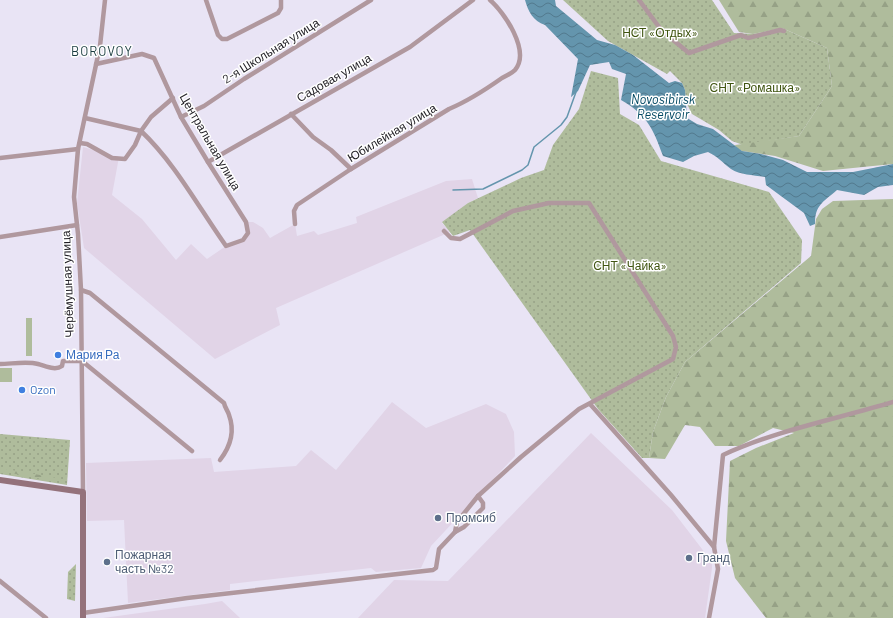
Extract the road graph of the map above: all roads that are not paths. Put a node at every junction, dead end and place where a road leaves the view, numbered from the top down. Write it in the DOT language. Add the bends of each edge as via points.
graph roads {
  1 [pos="105,0"];
  2 [pos="206,0"];
  3 [pos="281,0"];
  4 [pos="371,0"];
  5 [pos="473,0"];
  6 [pos="490,0"];
  7 [pos="639,0"];
  8 [pos="784,31"];
  9 [pos="96,64"];
  10 [pos="173,98"];
  11 [pos="291,114"];
  12 [pos="181,117"];
  13 [pos="85,118"];
  14 [pos="141,131"];
  15 [pos="80,143"];
  16 [pos="78,148"];
  17 [pos="0,158"];
  18 [pos="208,162"];
  19 [pos="351,169"];
  20 [pos="295,224"];
  21 [pos="77,225"];
  22 [pos="444,231"];
  23 [pos="0,237"];
  24 [pos="81,290"];
  25 [pos="82,361"];
  26 [pos="0,364"];
  27 [pos="893,402"];
  28 [pos="590,404"];
  29 [pos="192,451"];
  30 [pos="220,460"];
  31 [pos="0,480"];
  32 [pos="83,492"];
  33 [pos="478,496"];
  34 [pos="455,532"];
  35 [pos="714,547"];
  36 [pos="0,580"];
  37 [pos="83,615"];
  38 [pos="46,618"];
  39 [pos="709,618"];
  1 -- 9 [label="street, Черёмушная улица"];
  2 -- 3 [label="street" via="218,35 222,39 227,39 278,14"];
  4 -- 12 [label="street, 2-я Школьная улица" via="204,106"];
  5 -- 11 [label="street, Садовая улица" via="410,47"];
  6 -- 19 [label="street, Юбилейная улица" via="506,16 514,33 520,54 515,70"];
  7 -- 8 [label="street" via="662,31 689,53 741,35 748,38"];
  9 -- 10 [label="street, Центральная улица" via="142,54 150,56 154,58"];
  9 -- 13 [label="street, Черёмушная улица"];
  10 -- 12 [label="street, Центральная улица"];
  10 -- 14 [label="street" via="151,117"];
  11 -- 18 [label="street, Садовая улица"];
  11 -- 19 [label="street" via="313,137 332,150"];
  12 -- 18 [label="street, Центральная улица"];
  13 -- 14 [label="street"];
  13 -- 15 [label="street, Черёмушная улица"];
  14 -- 15 [label="street" via="125,159 112,158 87,144"];
  14 -- 18 [label="street, Центральная улица" via="168,159 226,246 243,240 248,233 246,222"];
  15 -- 16 [label="street, Черёмушная улица"];
  16 -- 17 [label="street"];
  16 -- 21 [label="street, Черёмушная улица" via="74,197"];
  19 -- 20 [label="street, Юбилейная улица" via="297,205 294,211"];
  21 -- 23 [label="street"];
  21 -- 24 [label="street, Черёмушная улица"];
  22 -- 28 [label="street" via="451,238 460,239 513,211 549,203 589,203 673,336 676,347 673,359"];
  24 -- 25 [label="street, Черёмушная улица"];
  24 -- 30 [label="street" via="90,293 224,403 229,414 232,436 226,453"];
  25 -- 26 [label="street" via="63,361 60,368 45,368 38,364"];
  25 -- 29 [label="street"];
  25 -- 32 [label="street, Черёмушная улица"];
  27 -- 35 [label="street" via="741,446 723,455"];
  28 -- 33 [label="street" via="579,409 538,442"];
  28 -- 35 [label="street"];
  31 -- 32 [label="street"];
  32 -- 37 [label="street, Черёмушная улица"];
  33 -- 34 [label="street" via="457,522"];
  33 -- 34 [label="street" via="483,508 464,527"];
  34 -- 37 [label="street" via="439,549 436,568 433,570 187,598"];
  35 -- 39 [label="street" via="718,569"];
  36 -- 38 [label="street"];
}
